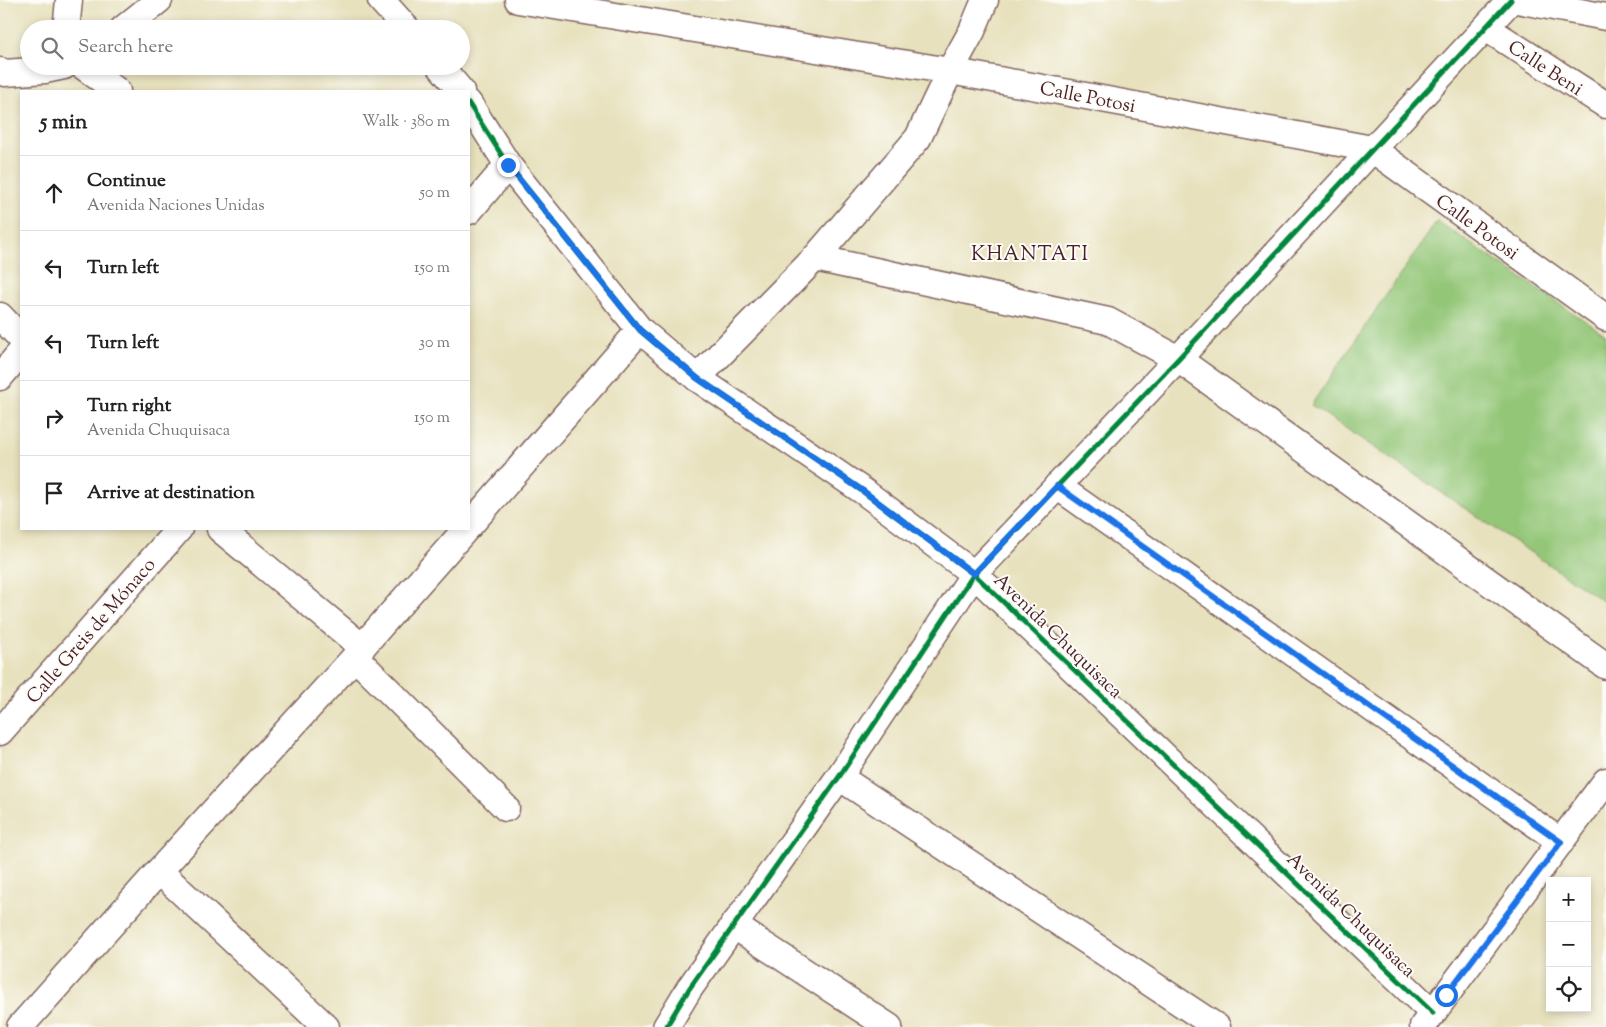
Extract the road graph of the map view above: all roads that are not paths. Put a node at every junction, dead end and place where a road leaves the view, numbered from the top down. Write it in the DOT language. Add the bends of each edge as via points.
graph roads {
  1 [pos="69,0"];
  2 [pos="159,0"];
  3 [pos="381,0"];
  4 [pos="518,0"];
  5 [pos="984,0"];
  6 [pos="1511,0"];
  7 [pos="1517,0"];
  8 [pos="1606,17"];
  9 [pos="67,20"];
  10 [pos="134,20"];
  11 [pos="398,20"];
  12 [pos="1486,28"];
  13 [pos="0,71"];
  14 [pos="950,71"];
  15 [pos="20,72"];
  16 [pos="96,75"];
  17 [pos="448,75"];
  18 [pos="116,90"];
  19 [pos="460,90"];
  20 [pos="1606,105"];
  21 [pos="470,106"];
  22 [pos="1372,149"];
  23 [pos="508,165"];
  24 [pos="470,211"];
  25 [pos="815,258"];
  26 [pos="0,316"];
  27 [pos="1606,318"];
  28 [pos="640,330"];
  29 [pos="20,337"];
  30 [pos="20,353"];
  31 [pos="1178,359"];
  32 [pos="0,377"];
  33 [pos="697,378"];
  34 [pos="1057,486"];
  35 [pos="470,525"];
  36 [pos="178,530"];
  37 [pos="221,530"];
  38 [pos="465,530"];
  39 [pos="974,574"];
  40 [pos="359,652"];
  41 [pos="1606,666"];
  42 [pos="0,732"];
  43 [pos="839,777"];
  44 [pos="1606,782"];
  45 [pos="506,808"];
  46 [pos="1561,842"];
  47 [pos="159,871"];
  48 [pos="733,925"];
  49 [pos="1428,1020"];
  50 [pos="20,1027"];
  51 [pos="326,1027"];
  52 [pos="666,1027"];
  53 [pos="889,1027"];
  54 [pos="1217,1027"];
  1 -- 9 [label="street"];
  2 -- 10 [label="street"];
  3 -- 11 [label="street"];
  4 -- 14 [label="street, Calle Potosi"];
  5 -- 14 [label="street" via="972,31"];
  6 -- 12 [label="street"];
  7 -- 8 [label="street"];
  12 -- 20 [label="street, Calle Beni"];
  12 -- 22 [label="street"];
  13 -- 15 [label="street"];
  14 -- 22 [label="street, Calle Potosi"];
  14 -- 25 [label="street" via="918,138"];
  16 -- 18 [label="street"];
  17 -- 19 [label="street"];
  21 -- 23 [label="street, Avenida Chuquisaca"];
  22 -- 27 [label="street, Calle Potosi"];
  22 -- 31 [label="street"];
  23 -- 24 [label="street"];
  23 -- 28 [label="street, Avenida Chuquisaca"];
  25 -- 31 [label="street" via="1108,321"];
  25 -- 33 [label="street"];
  26 -- 29 [label="street"];
  28 -- 33 [label="street, Avenida Chuquisaca"];
  28 -- 35 [label="street"];
  30 -- 32 [label="street"];
  31 -- 34 [label="street"];
  31 -- 41 [label="street"];
  33 -- 39 [label="street, Avenida Chuquisaca" via="863,491"];
  34 -- 39 [label="street"];
  34 -- 46 [label="street"];
  36 -- 42 [label="street, Calle Greis de Mónaco"];
  37 -- 40 [label="street"];
  38 -- 40 [label="street"];
  39 -- 43 [label="street"];
  39 -- 49 [label="street, Avenida Chuquisaca"];
  40 -- 45 [label="street"];
  40 -- 47 [label="street"];
  43 -- 48 [label="street"];
  43 -- 54 [label="street"];
  44 -- 46 [label="street"];
  46 -- 49 [label="street"];
  47 -- 50 [label="street"];
  47 -- 51 [label="street"];
  48 -- 52 [label="street"];
  48 -- 53 [label="street"];
}
